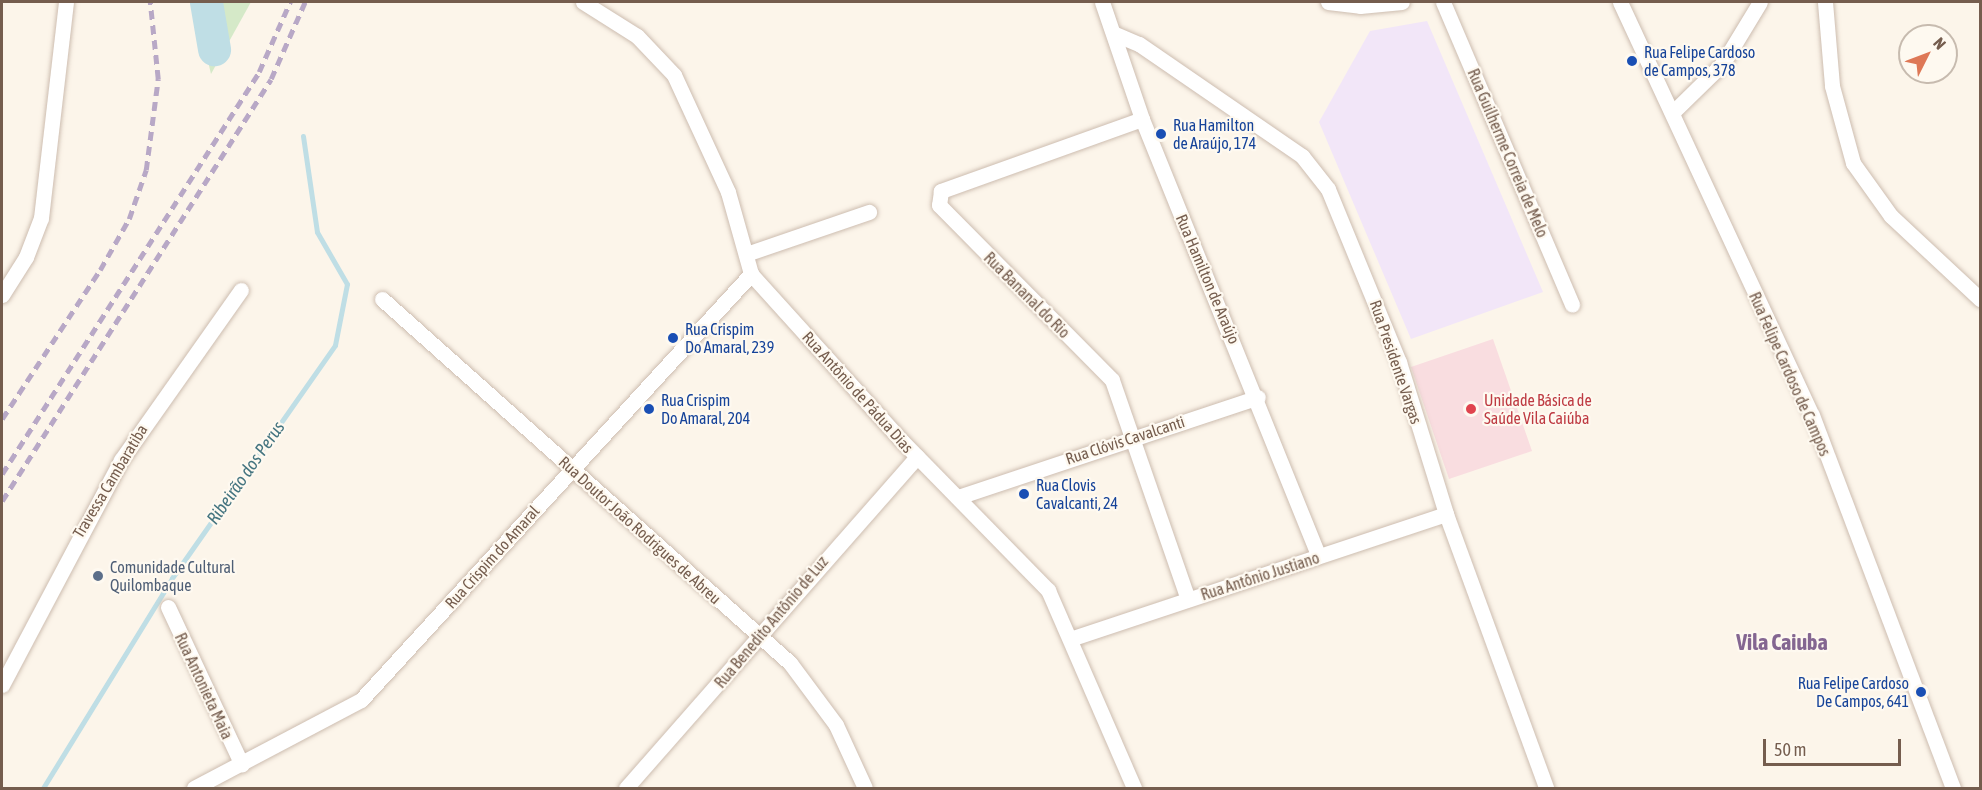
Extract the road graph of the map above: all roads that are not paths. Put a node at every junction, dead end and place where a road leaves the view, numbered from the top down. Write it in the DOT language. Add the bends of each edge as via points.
graph roads {
  1 [pos="66,2"];
  2 [pos="583,2"];
  3 [pos="1102,2"];
  4 [pos="1328,2"];
  5 [pos="1402,2"];
  6 [pos="1443,2"];
  7 [pos="1620,2"];
  8 [pos="1760,2"];
  9 [pos="1825,2"];
  10 [pos="1115,34"];
  11 [pos="1674,112"];
  12 [pos="1142,119"];
  13 [pos="869,212"];
  14 [pos="749,253"];
  15 [pos="751,274"];
  16 [pos="241,290"];
  17 [pos="2,295"];
  18 [pos="382,299"];
  19 [pos="1980,299"];
  20 [pos="1572,305"];
  21 [pos="1258,397"];
  22 [pos="1135,436"];
  23 [pos="917,457"];
  24 [pos="572,469"];
  25 [pos="958,497"];
  26 [pos="1446,514"];
  27 [pos="1320,556"];
  28 [pos="1188,599"];
  29 [pos="168,607"];
  30 [pos="760,635"];
  31 [pos="1074,638"];
  32 [pos="2,685"];
  33 [pos="242,765"];
  34 [pos="194,789"];
  35 [pos="626,789"];
  36 [pos="865,789"];
  37 [pos="1134,789"];
  38 [pos="1546,789"];
  39 [pos="1953,789"];
  1 -- 17 [label="street" via="41,218 26,257"];
  2 -- 14 [label="street" via="637,36 674,75 700,125"];
  3 -- 10 [label="street, Rua Hamilton de Araújo"];
  4 -- 5 [label="street" via="1360,6"];
  6 -- 20 [label="street, Rua Guilherme Correia de Melo"];
  7 -- 11 [label="street, Rua Felipe Cardoso de Campos"];
  8 -- 11 [label="street" via="1726,58"];
  9 -- 19 [label="street" via="1832,86 1852,163 1881,205"];
  10 -- 12 [label="street, Rua Hamilton de Araújo"];
  10 -- 26 [label="street, Rua Presidente Vargas" via="1222,99 1302,156 1321,177 1343,218 1399,362"];
  11 -- 39 [label="street, Rua Felipe Cardoso de Campos" via="1812,415"];
  12 -- 21 [label="street, Rua Hamilton de Araújo"];
  12 -- 22 [label="street, Rua Bananal do Rio" via="941,191 939,205 1106,372"];
  13 -- 14 [label="street"];
  14 -- 15 [label="street"];
  15 -- 23 [label="street, Rua Antônio de Pádua Dias"];
  15 -- 24 [label="street, Rua Crispim do Amaral"];
  16 -- 32 [label="street, Travessa Cambaratiba" via="121,460"];
  18 -- 24 [label="street, Rua Doutor João Rodrigues de Abreu"];
  21 -- 22 [label="street, Rua Clóvis Cavalcanti"];
  21 -- 27 [label="street, Rua Hamilton de Araújo"];
  22 -- 25 [label="street, Rua Clóvis Cavalcanti"];
  22 -- 28 [label="street, Rua Bananal do Rio"];
  23 -- 25 [label="street, Rua Antônio de Pádua Dias"];
  23 -- 30 [label="street, Rua Benedito Antônio de Luz"];
  24 -- 30 [label="street, Rua Doutor João Rodrigues de Abreu"];
  24 -- 33 [label="street, Rua Crispim do Amaral" via="361,700"];
  25 -- 31 [label="street, Rua Antônio de Pádua Dias" via="1039,578"];
  26 -- 27 [label="street, Rua Antônio Justiano"];
  26 -- 38 [label="street, Rua Presidente Vargas"];
  27 -- 28 [label="street, Rua Antônio Justiano"];
  28 -- 31 [label="street, Rua Antônio Justiano"];
  29 -- 33 [label="street, Rua Antonieta Maia"];
  30 -- 35 [label="street, Rua Benedito Antônio de Luz"];
  30 -- 36 [label="street, Rua Doutor João Rodrigues de Abreu" via="816,696"];
  31 -- 37 [label="street, Rua Antônio de Pádua Dias"];
  33 -- 34 [label="street, Rua Crispim do Amaral"];
}
